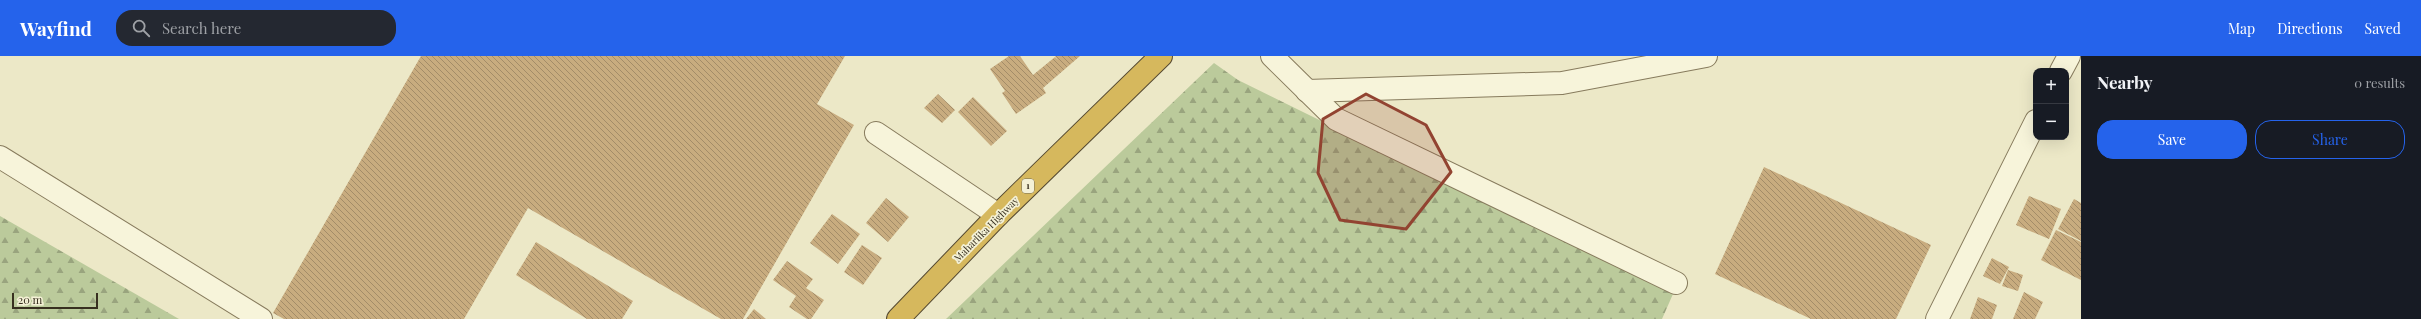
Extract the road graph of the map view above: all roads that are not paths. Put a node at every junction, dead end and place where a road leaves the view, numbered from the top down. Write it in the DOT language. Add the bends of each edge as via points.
graph roads {
  1 [pos="1161,56"];
  2 [pos="1272,56"];
  3 [pos="1706,56"];
  4 [pos="2069,56"];
  5 [pos="2063,68"];
  6 [pos="1307,92"];
  7 [pos="2033,127"];
  8 [pos="876,133"];
  9 [pos="0,157"];
  10 [pos="998,215"];
  11 [pos="1676,283"];
  12 [pos="261,319"];
  13 [pos="898,319"];
  14 [pos="1937,319"];
  1 -- 10 [label="highway, Maharlika Highway / 1"];
  2 -- 6 [label="street"];
  3 -- 6 [label="street" via="1562,83"];
  4 -- 5 [label="street"];
  6 -- 11 [label="street" via="1336,119"];
  7 -- 14 [label="street"];
  8 -- 10 [label="street"];
  9 -- 12 [label="street"];
  10 -- 13 [label="highway, Maharlika Highway / 1"];
}
